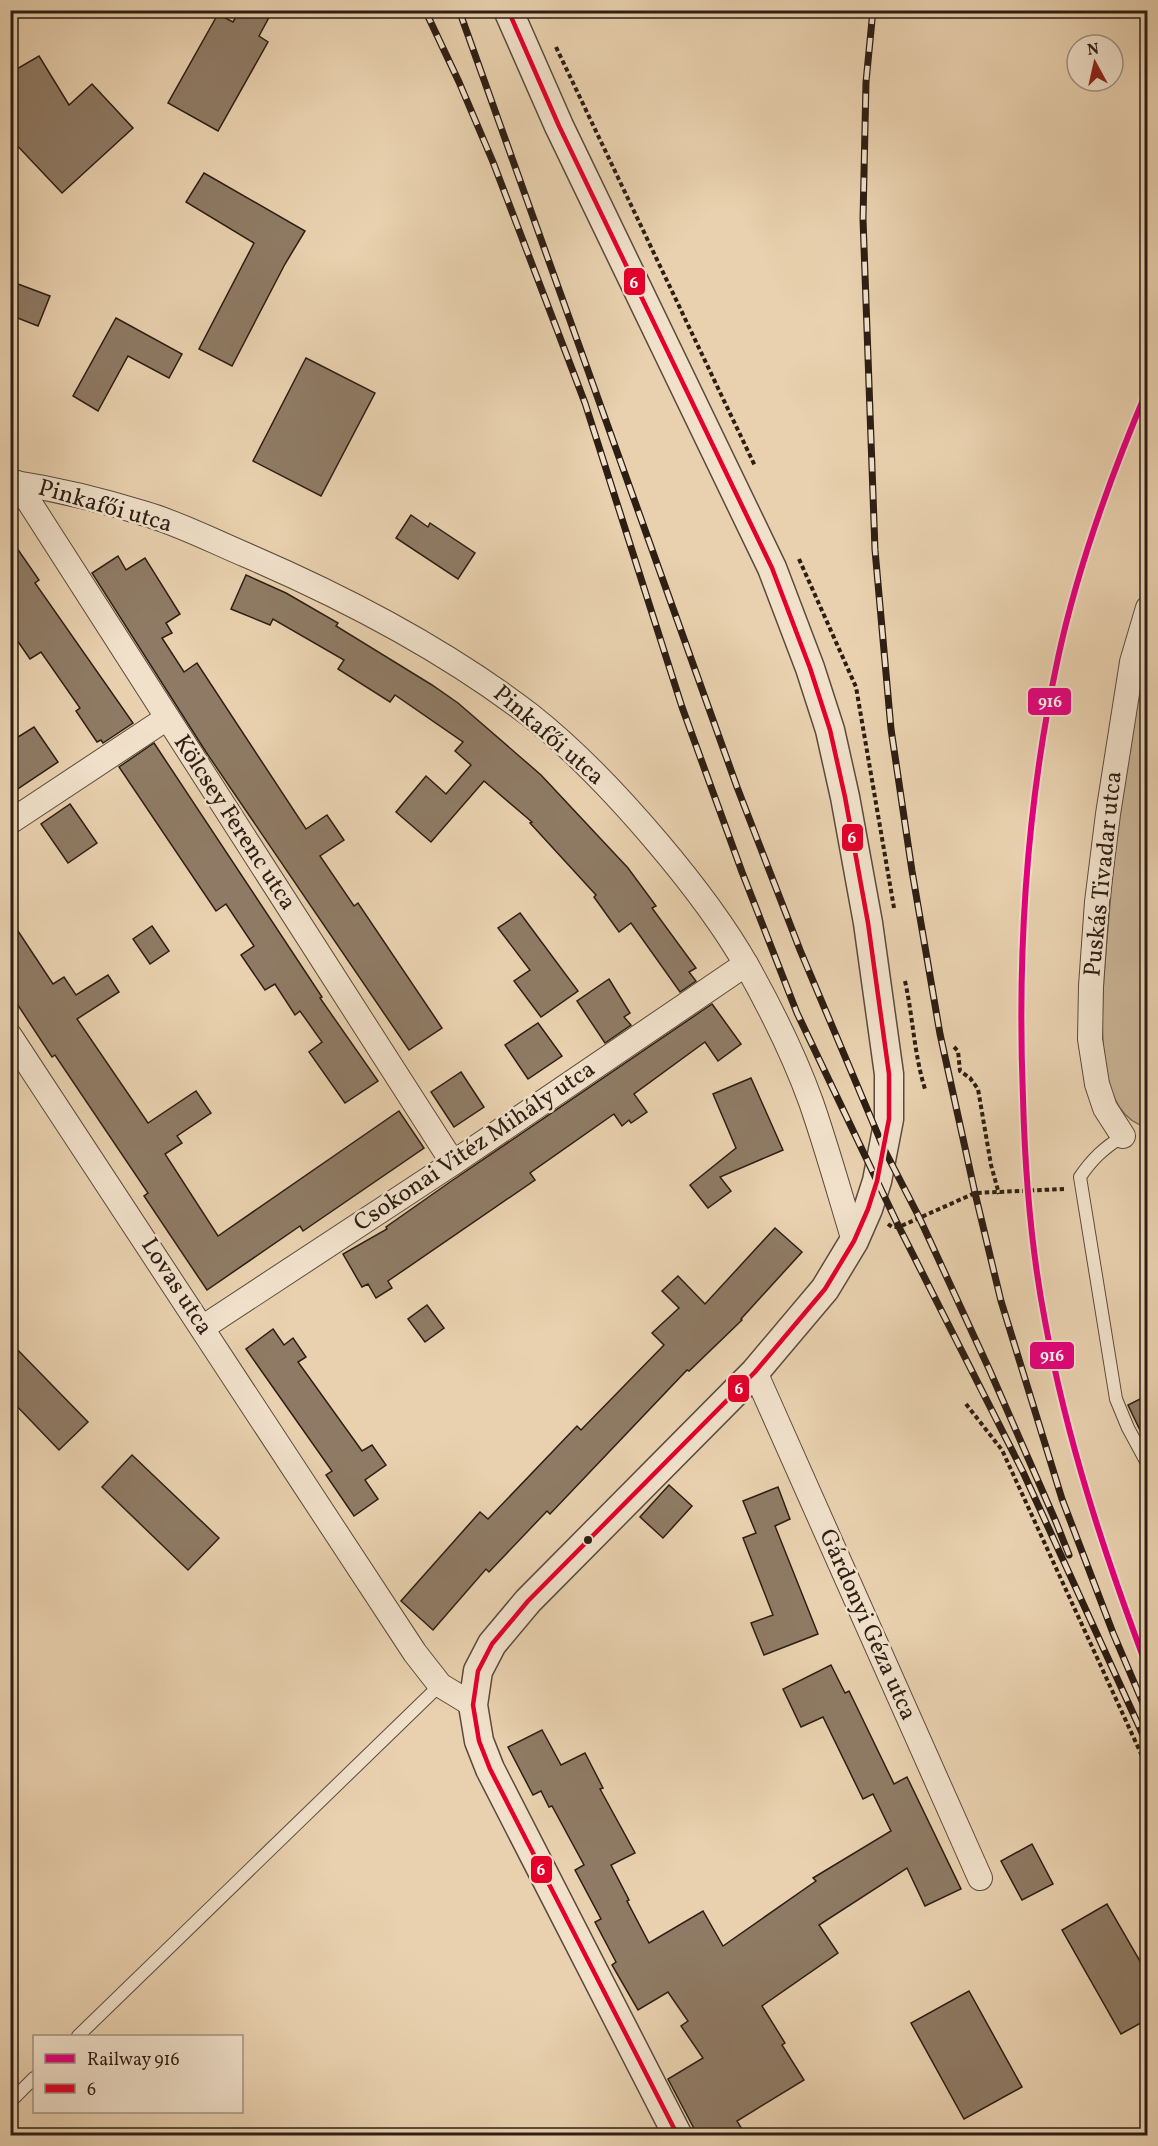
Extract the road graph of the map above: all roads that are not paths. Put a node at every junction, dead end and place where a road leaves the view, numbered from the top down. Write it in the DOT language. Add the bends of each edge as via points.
graph roads {
  1 [pos="508,10"];
  2 [pos="14,482"];
  3 [pos="1148,608"];
  4 [pos="166,718"];
  5 [pos="10,822"];
  6 [pos="746,964"];
  7 [pos="10,1036"];
  8 [pos="1123,1137"];
  9 [pos="453,1163"];
  10 [pos="854,1241"];
  11 [pos="202,1328"];
  12 [pos="755,1372"];
  13 [pos="1148,1465"];
  14 [pos="440,1685"];
  15 [pos="473,1705"];
  16 [pos="980,1878"];
  17 [pos="80,2035"];
  18 [pos="33,2079"];
  19 [pos="10,2102"];
  20 [pos="678,2136"];
  1 -- 10 [label="street" via="559,126 772,568 830,730 868,923 889,1074 889,1119 877,1181"];
  2 -- 4 [label="street, Kölcsey Ferenc utca"];
  2 -- 6 [label="street, Pinkafői utca" via="148,514 298,577 372,614 490,686 585,764 632,813 678,866"];
  3 -- 8 [label="street, Puskás Tivadar utca" via="1132,662 1108,814 1091,986 1090,1039 1097,1084 1105,1108"];
  4 -- 5 [label="street"];
  4 -- 9 [label="street, Kölcsey Ferenc utca"];
  6 -- 9 [label="street, Csokonai Vitéz Mihály utca"];
  6 -- 10 [label="street, Pinkafői utca" via="812,1102"];
  7 -- 11 [label="street, Lovas utca"];
  8 -- 13 [label="lane" via="1102,1149 1080,1178 1116,1399"];
  9 -- 11 [label="street, Csokonai Vitéz Mihály utca"];
  10 -- 12 [label="street" via="825,1289"];
  11 -- 14 [label="street, Lovas utca" via="415,1653"];
  12 -- 15 [label="street" via="528,1601 492,1644 478,1671"];
  12 -- 16 [label="street, Gárdonyi Géza utca"];
  14 -- 15 [label="street, Lovas utca"];
  14 -- 17 [label="lane"];
  15 -- 20 [label="street" via="479,1740 490,1769"];
  18 -- 19 [label="lane"];
}
